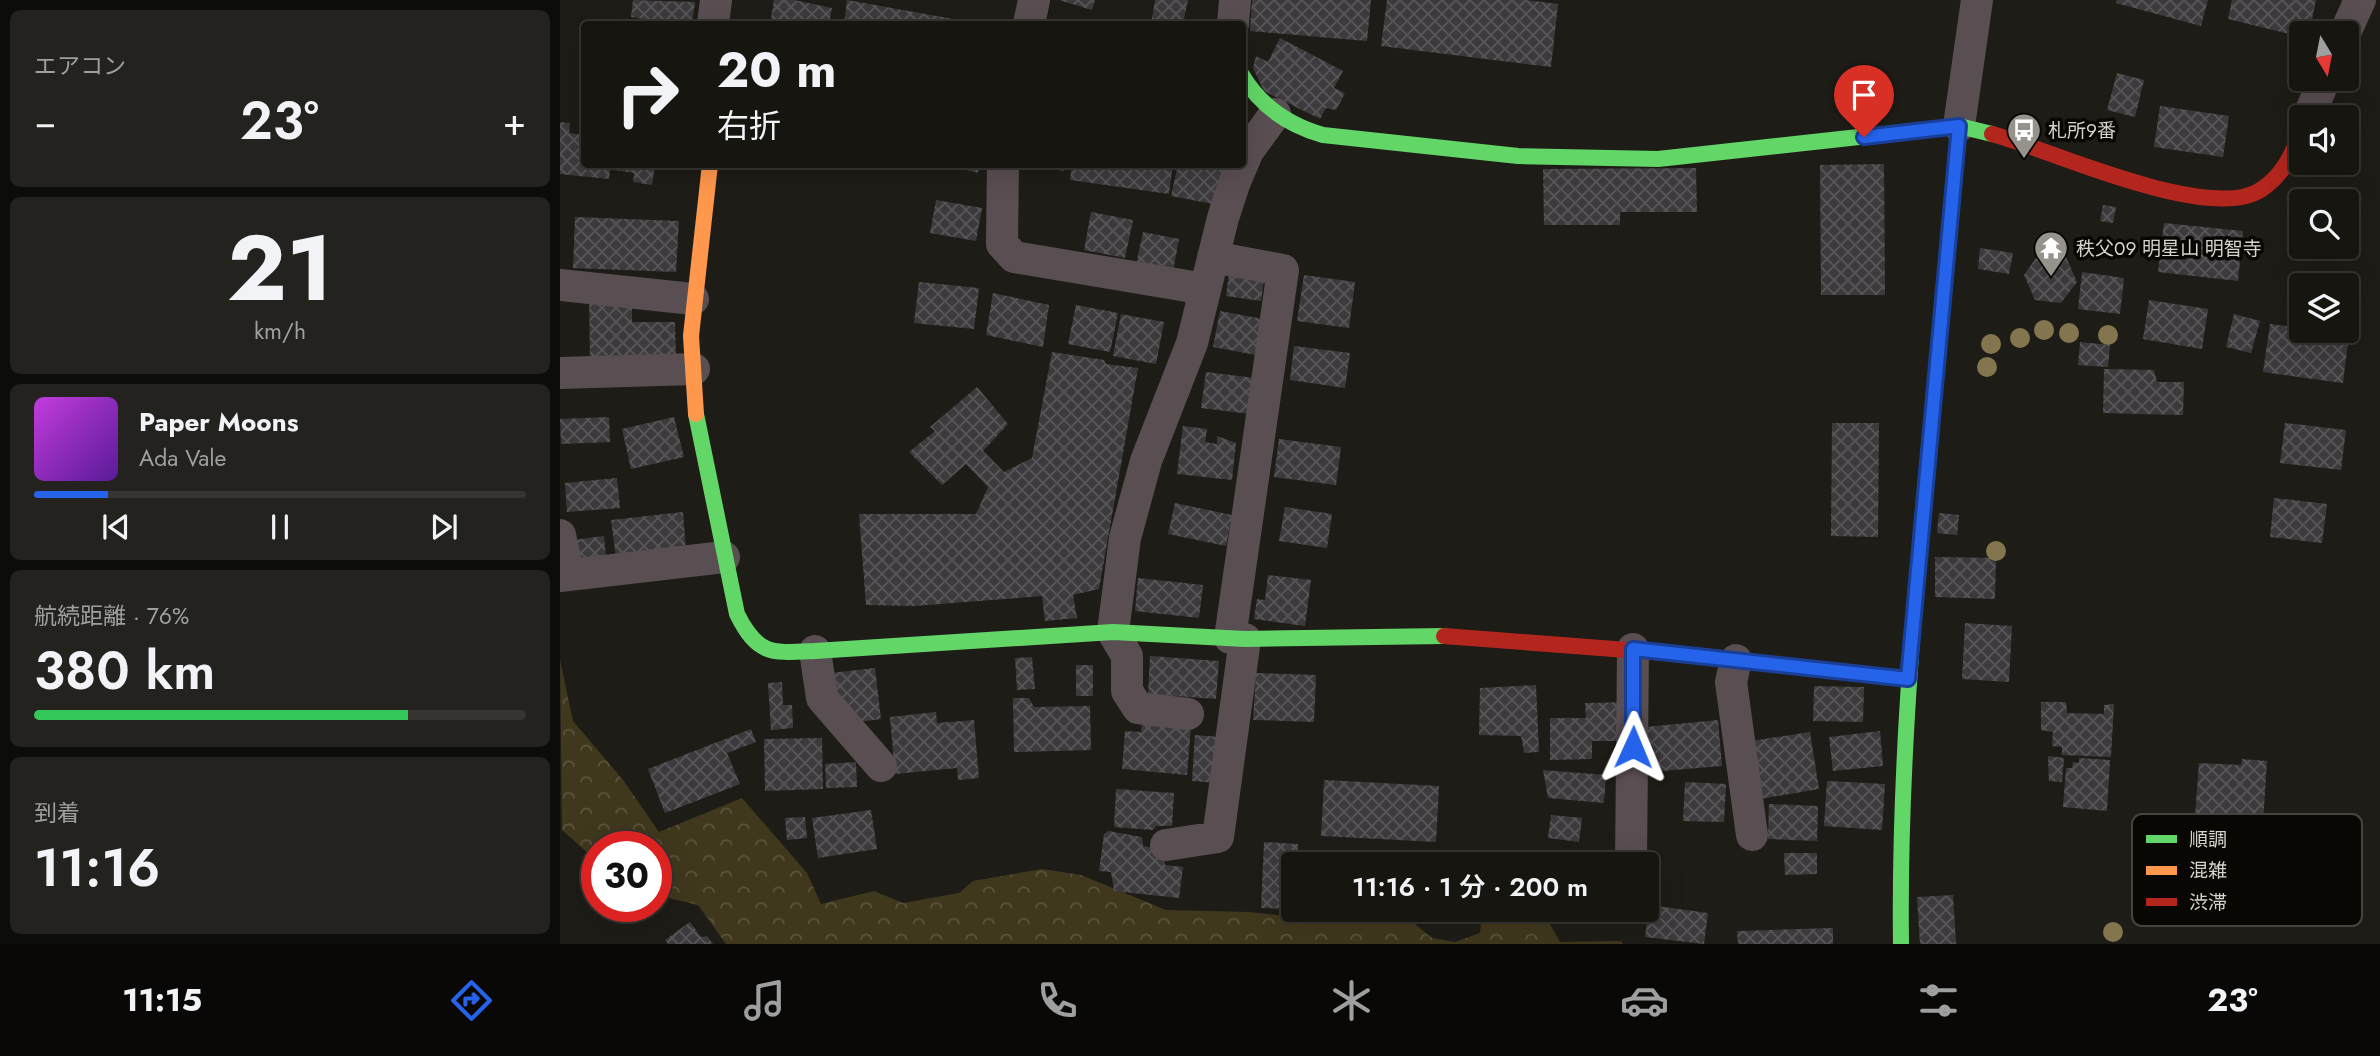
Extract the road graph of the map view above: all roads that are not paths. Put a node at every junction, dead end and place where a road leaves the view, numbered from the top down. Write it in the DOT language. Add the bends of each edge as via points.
graph roads {
  1 [pos="716,0"];
  2 [pos="1034,0"];
  3 [pos="1235,0"];
  4 [pos="1977,0"];
  5 [pos="2360,0"];
  6 [pos="713,21"];
  7 [pos="1030,21"];
  8 [pos="1233,21"];
  9 [pos="2350,21"];
  10 [pos="1246,82"];
  11 [pos="1275,114"];
  12 [pos="1959,126"];
  13 [pos="1246,157"];
  14 [pos="2289,161"];
  15 [pos="709,168"];
  16 [pos="1003,168"];
  17 [pos="1242,168"];
  18 [pos="1213,257"];
  19 [pos="560,285"];
  20 [pos="1205,289"];
  21 [pos="693,299"];
  22 [pos="694,369"];
  23 [pos="560,373"];
  24 [pos="560,535"];
  25 [pos="724,557"];
  26 [pos="564,575"];
  27 [pos="1113,632"];
  28 [pos="1238,639"];
  29 [pos="1633,649"];
  30 [pos="815,651"];
  31 [pos="1736,660"];
  32 [pos="1908,679"];
  33 [pos="1188,714"];
  34 [pos="881,766"];
  35 [pos="1752,835"];
  36 [pos="1166,845"];
  37 [pos="1631,852"];
  38 [pos="1901,944"];
  1 -- 6 [label="street"];
  2 -- 7 [label="street"];
  3 -- 8 [label="street"];
  4 -- 12 [label="street"];
  5 -- 9 [label="street"];
  10 -- 11 [label="street"];
  11 -- 12 [label="street" via="1312,134 1338,138 1518,156 1658,159"];
  11 -- 13 [label="street"];
  12 -- 14 [label="street" via="2010,139 2099,172 2207,199 2260,191"];
  12 -- 32 [label="street"];
  15 -- 21 [label="street"];
  16 -- 20 [label="street" via="1002,244 1014,257"];
  17 -- 18 [label="street"];
  18 -- 20 [label="street"];
  18 -- 28 [label="street" via="1283,270"];
  19 -- 21 [label="street"];
  20 -- 27 [label="street" via="1192,343 1146,461 1125,538"];
  21 -- 22 [label="street"];
  22 -- 23 [label="street"];
  22 -- 25 [label="street" via="696,423"];
  24 -- 26 [label="street"];
  25 -- 26 [label="street"];
  25 -- 30 [label="street" via="737,614 748,638 758,648 772,652"];
  27 -- 28 [label="street"];
  27 -- 30 [label="street"];
  27 -- 33 [label="street" via="1126,656 1127,691 1132,701 1139,708"];
  28 -- 29 [label="street" via="1468,636"];
  28 -- 36 [label="street" via="1218,837"];
  29 -- 31 [label="street"];
  29 -- 37 [label="street"];
  30 -- 34 [label="street" via="822,698"];
  31 -- 32 [label="street"];
  31 -- 35 [label="street" via="1731,682"];
  32 -- 38 [label="street"];
}
